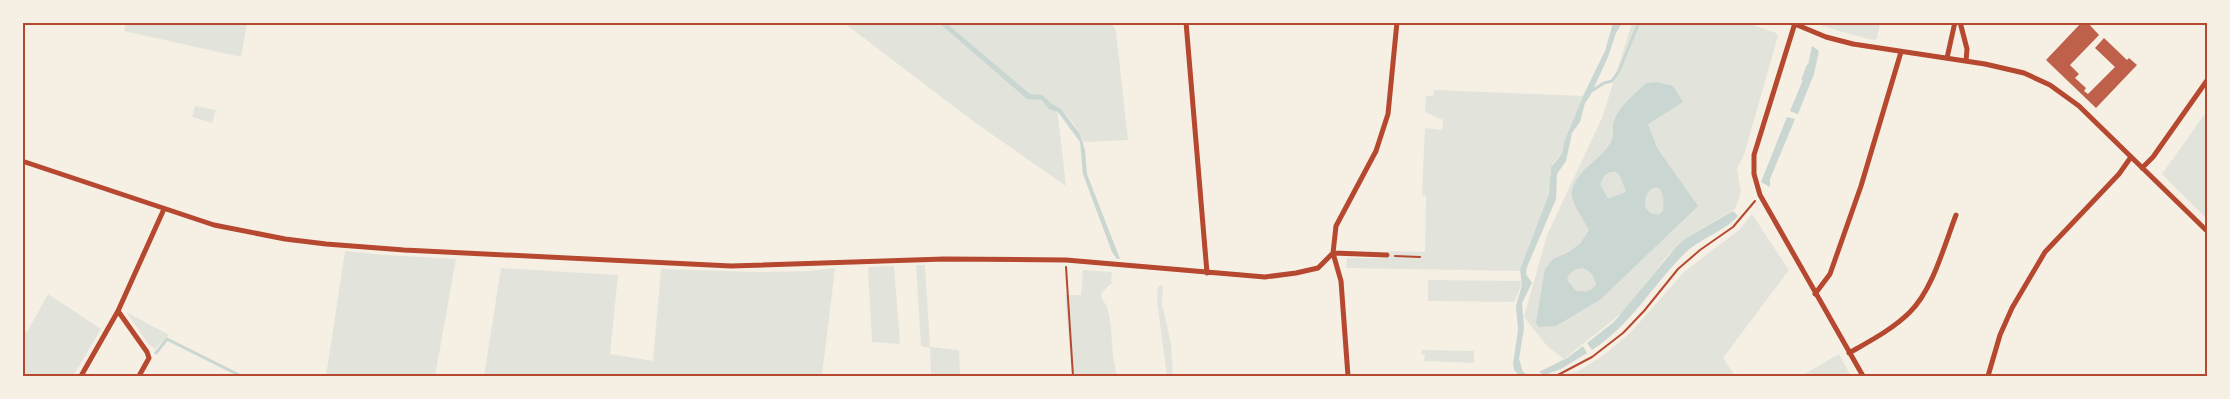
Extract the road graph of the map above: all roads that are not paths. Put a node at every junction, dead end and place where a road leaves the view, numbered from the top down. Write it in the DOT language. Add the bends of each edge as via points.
graph roads {
  1 [pos="1186,22"];
  2 [pos="1396,22"];
  3 [pos="1955,22"];
  4 [pos="1960,22"];
  5 [pos="1793,23"];
  6 [pos="1901,52"];
  7 [pos="1947,58"];
  8 [pos="1966,61"];
  9 [pos="2208,78"];
  10 [pos="2131,157"];
  11 [pos="23,162"];
  12 [pos="2142,168"];
  13 [pos="164,209"];
  14 [pos="1956,215"];
  15 [pos="2208,232"];
  16 [pos="1333,253"];
  17 [pos="1387,255"];
  18 [pos="1208,272"];
  19 [pos="1816,294"];
  20 [pos="118,311"];
  21 [pos="1849,353"];
  22 [pos="81,376"];
  23 [pos="139,376"];
  24 [pos="1348,376"];
  25 [pos="1863,376"];
  26 [pos="1988,376"];
  1 -- 18 [label="street"];
  2 -- 16 [label="street" via="1388,114 1376,152 1336,226"];
  3 -- 7 [label="street"];
  4 -- 8 [label="street" via="1967,49"];
  5 -- 6 [label="street" via="1826,37"];
  5 -- 19 [label="street" via="1754,155 1754,174 1760,195"];
  6 -- 7 [label="street"];
  6 -- 19 [label="street" via="1861,186 1830,274"];
  7 -- 8 [label="street"];
  8 -- 10 [label="street" via="2013,70 2050,85 2079,106"];
  9 -- 12 [label="street"];
  10 -- 12 [label="street"];
  10 -- 26 [label="street" via="2119,174 2045,252 2012,308"];
  11 -- 13 [label="street"];
  12 -- 15 [label="street"];
  13 -- 18 [label="street" via="223,227 285,240 404,250 731,266 944,259 1066,260"];
  13 -- 20 [label="street"];
  14 -- 21 [label="street" via="1936,267 1916,306 1902,320"];
  16 -- 17 [label="street"];
  16 -- 18 [label="street" via="1318,268 1296,273 1265,277"];
  16 -- 24 [label="street" via="1342,281"];
  19 -- 21 [label="street"];
  20 -- 22 [label="street"];
  20 -- 23 [label="street" via="149,358"];
  21 -- 25 [label="street"];
}
